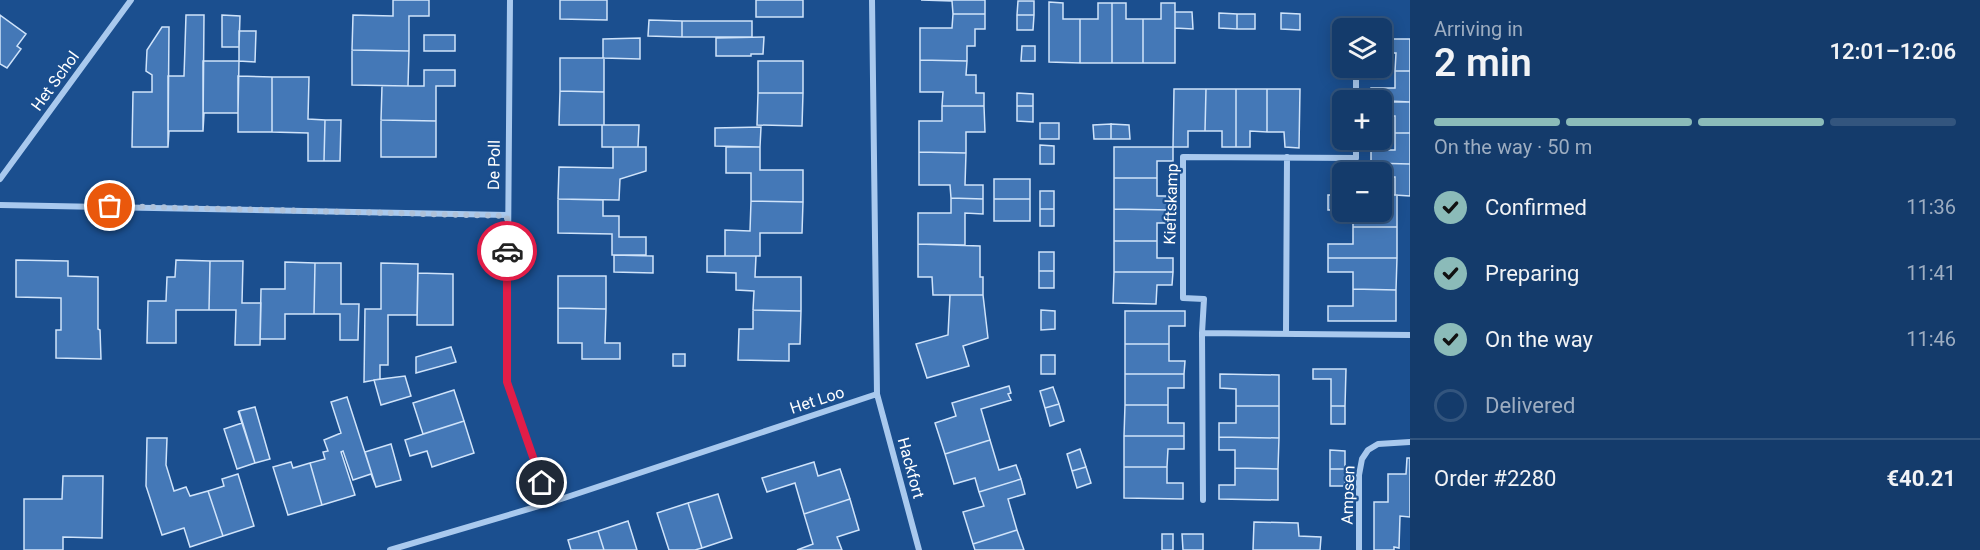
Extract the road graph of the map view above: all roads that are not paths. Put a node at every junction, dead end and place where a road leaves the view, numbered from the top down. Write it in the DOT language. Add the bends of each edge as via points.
graph roads {
  1 [pos="131,0"];
  2 [pos="510,0"];
  3 [pos="872,0"];
  4 [pos="1356,150"];
  5 [pos="1287,157"];
  6 [pos="0,179"];
  7 [pos="0,205"];
  8 [pos="507,216"];
  9 [pos="1202,333"];
  10 [pos="1286,333"];
  11 [pos="1410,335"];
  12 [pos="877,394"];
  13 [pos="1410,442"];
  14 [pos="1203,500"];
  15 [pos="549,503"];
  16 [pos="390,550"];
  17 [pos="919,550"];
  18 [pos="1359,550"];
  1 -- 6 [label="street, Het Schol"];
  2 -- 8 [label="street, De Poll"];
  3 -- 12 [label="street"];
  4 -- 5 [label="street, Kieftskamp" via="1356,158"];
  5 -- 9 [label="street, Kieftskamp" via="1184,157 1183,298 1204,299"];
  5 -- 10 [label="street"];
  7 -- 8 [label="street"];
  8 -- 15 [label="street, De Poll" via="507,382"];
  9 -- 10 [label="street"];
  9 -- 14 [label="street, Kieftskamp"];
  10 -- 11 [label="street"];
  12 -- 15 [label="street, Het Loo"];
  12 -- 17 [label="street, Hackfort"];
  13 -- 18 [label="street, Ampsen" via="1378,444 1362,459"];
  15 -- 16 [label="street, Het Loo"];
}
